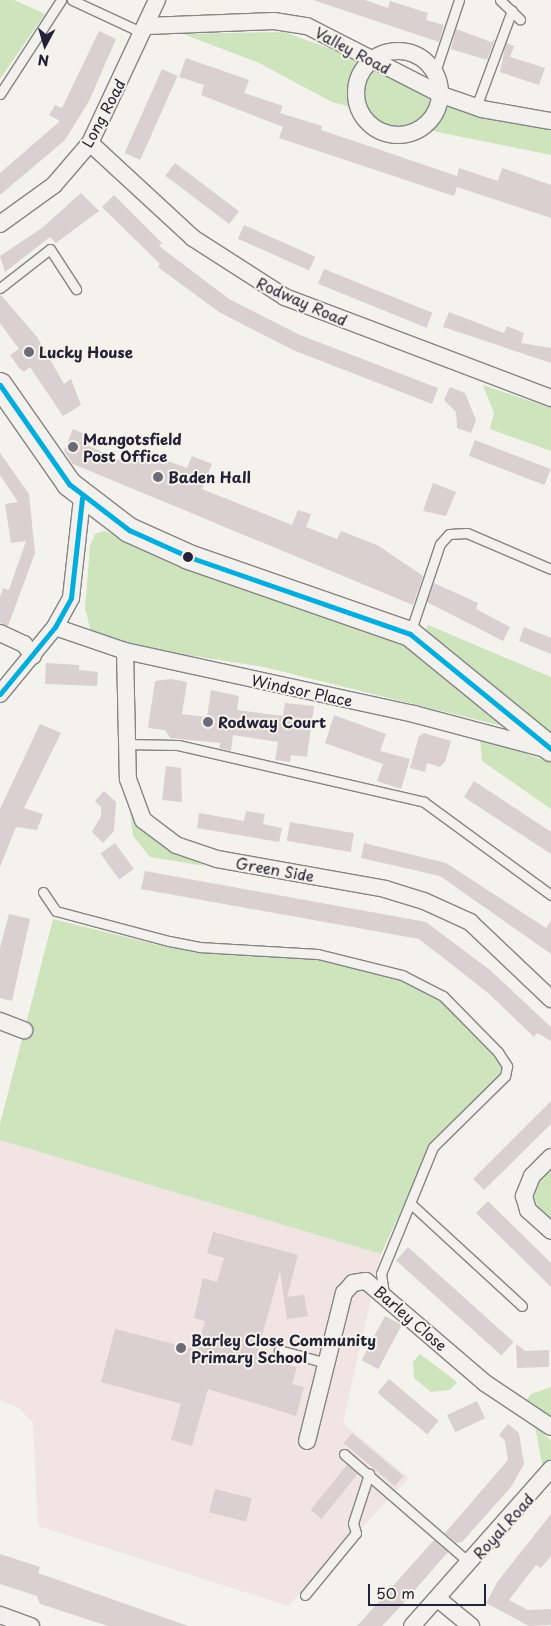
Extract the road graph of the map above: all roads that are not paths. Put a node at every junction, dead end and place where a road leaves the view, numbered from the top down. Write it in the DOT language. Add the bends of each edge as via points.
graph roads {
  1 [pos="60,0"];
  2 [pos="72,0"];
  3 [pos="157,0"];
  4 [pos="459,0"];
  5 [pos="500,0"];
  6 [pos="512,10"];
  7 [pos="520,20"];
  8 [pos="145,30"];
  9 [pos="370,60"];
  10 [pos="435,72"];
  11 [pos="0,94"];
  12 [pos="442,95"];
  13 [pos="476,107"];
  14 [pos="551,121"];
  15 [pos="90,143"];
  16 [pos="0,224"];
  17 [pos="0,288"];
  18 [pos="76,289"];
  19 [pos="0,385"];
  20 [pos="551,398"];
  21 [pos="82,498"];
  22 [pos="551,568"];
  23 [pos="55,627"];
  24 [pos="0,633"];
  25 [pos="410,634"];
  26 [pos="126,651"];
  27 [pos="33,656"];
  28 [pos="0,694"];
  29 [pos="125,744"];
  30 [pos="551,749"];
  31 [pos="43,892"];
  32 [pos="551,895"];
  33 [pos="551,999"];
  34 [pos="0,1021"];
  35 [pos="24,1030"];
  36 [pos="551,1157"];
  37 [pos="410,1202"];
  38 [pos="551,1231"];
  39 [pos="384,1292"];
  40 [pos="522,1306"];
  41 [pos="279,1350"];
  42 [pos="326,1362"];
  43 [pos="551,1426"];
  44 [pos="306,1441"];
  45 [pos="344,1454"];
  46 [pos="551,1469"];
  47 [pos="368,1474"];
  48 [pos="470,1563"];
  49 [pos="305,1595"];
  50 [pos="438,1599"];
  51 [pos="0,1615"];
  52 [pos="31,1626"];
  53 [pos="412,1626"];
  54 [pos="471,1626"];
  1 -- 11 [label="lane"];
  2 -- 8 [label="lane"];
  3 -- 8 [label="street, Long Road"];
  4 -- 10 [label="lane"];
  5 -- 6 [label="lane"];
  6 -- 7 [label="lane"];
  6 -- 13 [label="lane"];
  8 -- 9 [label="street, Valley Road" via="274,21 331,35"];
  8 -- 15 [label="street, Long Road"];
  9 -- 10 [label="street" via="398,50 416,53"];
  9 -- 12 [label="street, Valley Road"];
  9 -- 12 [label="street" via="358,79 356,97 369,124 384,133 400,136 418,131 432,120"];
  10 -- 12 [label="street"];
  12 -- 13 [label="street, Valley Road"];
  13 -- 14 [label="street, Valley Road"];
  15 -- 16 [label="street, Long Road" via="54,185"];
  15 -- 20 [label="street, Rodway Road" via="193,238 285,297"];
  17 -- 18 [label="lane" via="50,249"];
  19 -- 21 [label="street"];
  21 -- 23 [label="street" via="77,577"];
  21 -- 25 [label="street" via="129,530 189,557"];
  22 -- 25 [label="lane" via="468,533 449,534 440,544"];
  23 -- 26 [label="street, Windsor Place"];
  23 -- 27 [label="street"];
  24 -- 27 [label="street" via="24,644"];
  25 -- 30 [label="street"];
  26 -- 29 [label="street, Green Side"];
  26 -- 30 [label="street, Windsor Place" via="414,714"];
  27 -- 28 [label="street"];
  29 -- 32 [label="lane" via="178,745 424,802"];
  29 -- 33 [label="street, Green Side" via="128,779 143,820 176,845 217,859 385,889 424,901 484,933"];
  31 -- 37 [label="lane" via="56,911 161,939 199,947 318,954 402,975 443,996 498,1052 507,1066 506,1076 433,1147"];
  34 -- 35 [label="street"];
  36 -- 38 [label="street" via="532,1176 524,1196 528,1210"];
  37 -- 39 [label="lane" via="381,1274"];
  37 -- 40 [label="lane"];
  39 -- 42 [label="street, Barley Close" via="366,1281 353,1283 344,1293"];
  39 -- 43 [label="street, Barley Close" via="485,1383"];
  41 -- 42 [label="lane"];
  42 -- 44 [label="street, Barley Close"];
  45 -- 47 [label="lane"];
  46 -- 48 [label="street, Royal Road"];
  47 -- 48 [label="lane"];
  47 -- 49 [label="lane" via="353,1523 356,1533"];
  48 -- 50 [label="street, Royal Road"];
  50 -- 53 [label="street, Royal Road"];
  50 -- 54 [label="street"];
  51 -- 52 [label="street"];
}
